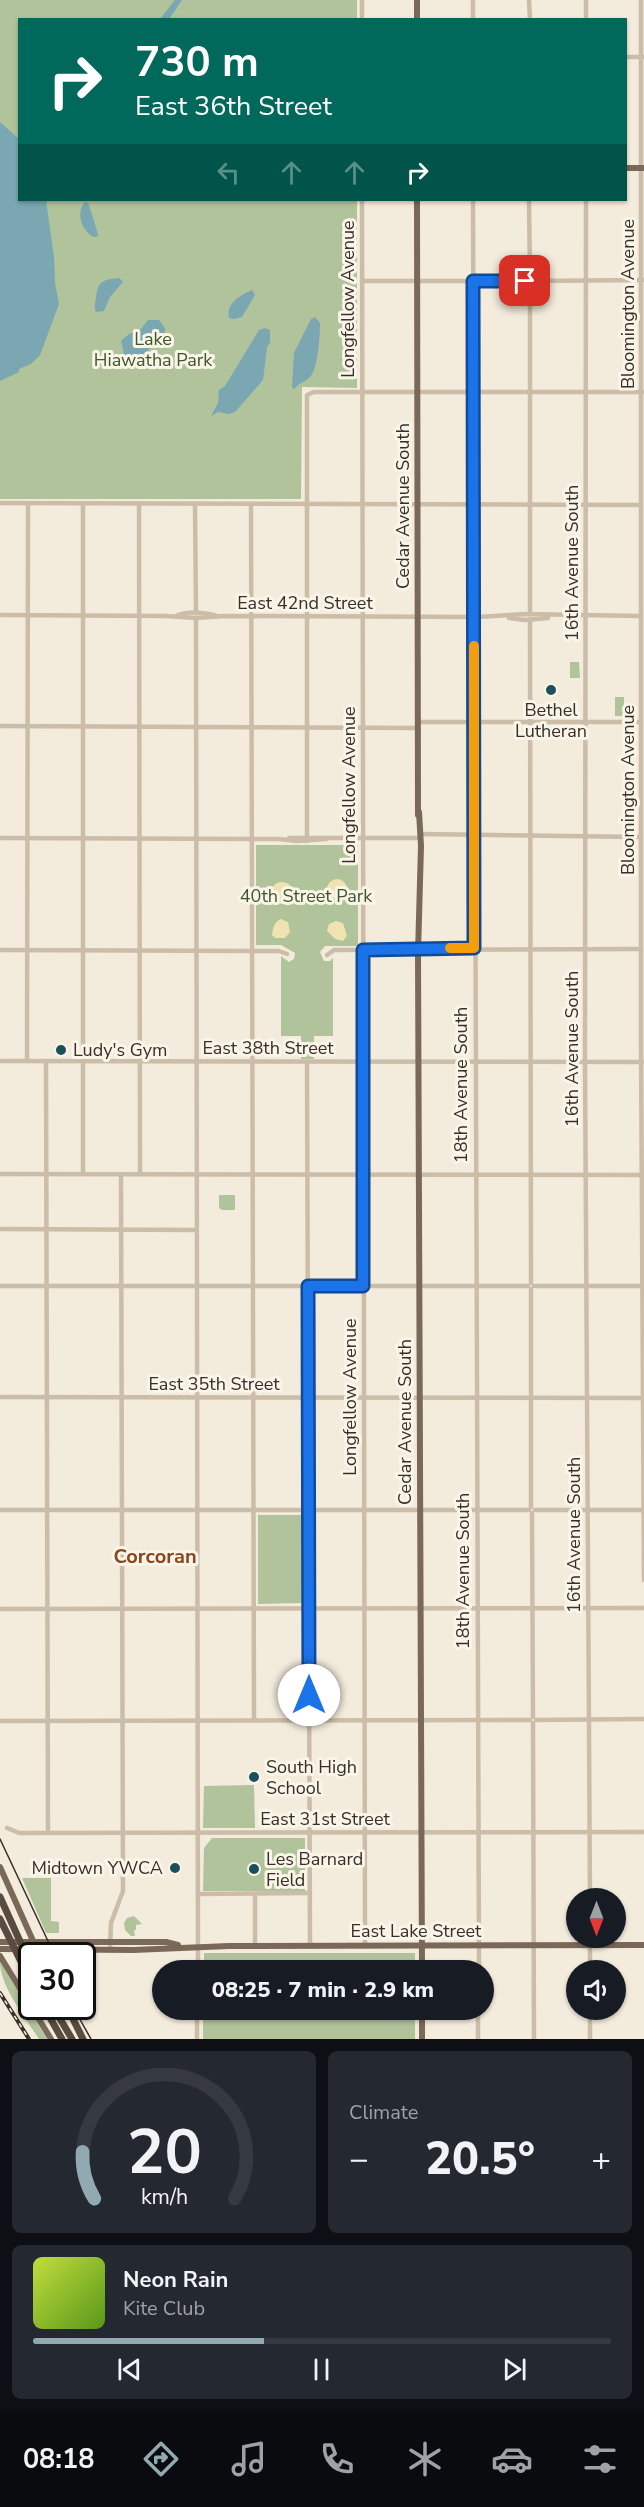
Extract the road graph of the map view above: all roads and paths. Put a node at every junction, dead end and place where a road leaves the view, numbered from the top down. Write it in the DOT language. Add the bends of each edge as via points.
graph roads {
  1 [pos="362,0"];
  2 [pos="417,0"];
  3 [pos="473,0"];
  4 [pos="530,0"];
  5 [pos="586,0"];
  6 [pos="641,0"];
  7 [pos="362,18"];
  8 [pos="417,18"];
  9 [pos="473,18"];
  10 [pos="530,18"];
  11 [pos="586,18"];
  12 [pos="627,57"];
  13 [pos="643,57"];
  14 [pos="627,168"];
  15 [pos="643,168"];
  16 [pos="362,201"];
  17 [pos="417,201"];
  18 [pos="473,201"];
  19 [pos="530,201"];
  20 [pos="586,201"];
  21 [pos="586,280"];
  22 [pos="643,280"];
  23 [pos="362,281"];
  24 [pos="418,281"];
  25 [pos="473,281"];
  26 [pos="530,281"];
  27 [pos="474,392"];
  28 [pos="529,392"];
  29 [pos="586,392"];
  30 [pos="642,392"];
  31 [pos="362,393"];
  32 [pos="418,393"];
  33 [pos="0,503"];
  34 [pos="139,503"];
  35 [pos="28,504"];
  36 [pos="83,504"];
  37 [pos="195,504"];
  38 [pos="250,504"];
  39 [pos="307,504"];
  40 [pos="362,504"];
  41 [pos="529,504"];
  42 [pos="585,504"];
  43 [pos="418,505"];
  44 [pos="474,505"];
  45 [pos="642,505"];
  46 [pos="0,615"];
  47 [pos="28,615"];
  48 [pos="84,616"];
  49 [pos="139,616"];
  50 [pos="196,616"];
  51 [pos="251,616"];
  52 [pos="306,616"];
  53 [pos="362,616"];
  54 [pos="586,616"];
  55 [pos="643,616"];
  56 [pos="418,617"];
  57 [pos="473,617"];
  58 [pos="530,617"];
  59 [pos="474,722"];
  60 [pos="530,722"];
  61 [pos="585,722"];
  62 [pos="418,725"];
  63 [pos="642,725"];
  64 [pos="0,726"];
  65 [pos="28,726"];
  66 [pos="84,727"];
  67 [pos="140,727"];
  68 [pos="195,727"];
  69 [pos="251,727"];
  70 [pos="307,727"];
  71 [pos="363,727"];
  72 [pos="474,835"];
  73 [pos="419,836"];
  74 [pos="529,836"];
  75 [pos="585,836"];
  76 [pos="0,838"];
  77 [pos="28,838"];
  78 [pos="83,838"];
  79 [pos="642,838"];
  80 [pos="139,839"];
  81 [pos="195,839"];
  82 [pos="251,839"];
  83 [pos="307,839"];
  84 [pos="363,839"];
  85 [pos="474,948"];
  86 [pos="418,949"];
  87 [pos="530,949"];
  88 [pos="585,949"];
  89 [pos="0,950"];
  90 [pos="27,950"];
  91 [pos="83,950"];
  92 [pos="139,950"];
  93 [pos="195,950"];
  94 [pos="251,950"];
  95 [pos="363,950"];
  96 [pos="643,950"];
  97 [pos="287,954"];
  98 [pos="327,955"];
  99 [pos="0,1061"];
  100 [pos="27,1061"];
  101 [pos="46,1061"];
  102 [pos="83,1062"];
  103 [pos="139,1062"];
  104 [pos="195,1062"];
  105 [pos="251,1062"];
  106 [pos="307,1062"];
  107 [pos="362,1062"];
  108 [pos="419,1062"];
  109 [pos="474,1062"];
  110 [pos="530,1062"];
  111 [pos="585,1062"];
  112 [pos="643,1062"];
  113 [pos="0,1173"];
  114 [pos="46,1173"];
  115 [pos="83,1173"];
  116 [pos="140,1173"];
  117 [pos="121,1174"];
  118 [pos="195,1174"];
  119 [pos="251,1174"];
  120 [pos="307,1174"];
  121 [pos="363,1174"];
  122 [pos="419,1174"];
  123 [pos="475,1174"];
  124 [pos="531,1174"];
  125 [pos="586,1174"];
  126 [pos="643,1174"];
  127 [pos="0,1229"];
  128 [pos="47,1229"];
  129 [pos="121,1229"];
  130 [pos="195,1230"];
  131 [pos="0,1286"];
  132 [pos="46,1286"];
  133 [pos="121,1286"];
  134 [pos="195,1286"];
  135 [pos="253,1286"];
  136 [pos="308,1286"];
  137 [pos="363,1286"];
  138 [pos="419,1286"];
  139 [pos="475,1286"];
  140 [pos="531,1286"];
  141 [pos="586,1286"];
  142 [pos="643,1286"];
  143 [pos="0,1398"];
  144 [pos="47,1398"];
  145 [pos="121,1398"];
  146 [pos="196,1398"];
  147 [pos="253,1398"];
  148 [pos="308,1398"];
  149 [pos="363,1398"];
  150 [pos="420,1398"];
  151 [pos="476,1398"];
  152 [pos="531,1398"];
  153 [pos="587,1398"];
  154 [pos="643,1398"];
  155 [pos="122,1509"];
  156 [pos="196,1509"];
  157 [pos="253,1509"];
  158 [pos="308,1509"];
  159 [pos="363,1509"];
  160 [pos="421,1509"];
  161 [pos="0,1510"];
  162 [pos="47,1510"];
  163 [pos="476,1510"];
  164 [pos="532,1510"];
  165 [pos="588,1510"];
  166 [pos="644,1510"];
  167 [pos="644,1580"];
  168 [pos="48,1608"];
  169 [pos="122,1608"];
  170 [pos="254,1608"];
  171 [pos="308,1608"];
  172 [pos="364,1608"];
  173 [pos="421,1608"];
  174 [pos="477,1608"];
  175 [pos="533,1608"];
  176 [pos="588,1608"];
  177 [pos="644,1608"];
  178 [pos="0,1609"];
  179 [pos="197,1609"];
  180 [pos="644,1719"];
  181 [pos="123,1720"];
  182 [pos="197,1720"];
  183 [pos="254,1720"];
  184 [pos="309,1720"];
  185 [pos="364,1720"];
  186 [pos="421,1720"];
  187 [pos="477,1720"];
  188 [pos="533,1720"];
  189 [pos="589,1720"];
  190 [pos="0,1721"];
  191 [pos="48,1721"];
  192 [pos="7,1828"];
  193 [pos="644,1832"];
  194 [pos="48,1833"];
  195 [pos="123,1833"];
  196 [pos="198,1833"];
  197 [pos="310,1833"];
  198 [pos="365,1833"];
  199 [pos="422,1833"];
  200 [pos="478,1833"];
  201 [pos="533,1833"];
  202 [pos="590,1833"];
  203 [pos="0,1867"];
  204 [pos="590,1888"];
  205 [pos="310,1893"];
  206 [pos="199,1894"];
  207 [pos="255,1894"];
  208 [pos="0,1897"];
  209 [pos="0,1919"];
  210 [pos="0,1942"];
  211 [pos="18,1942"];
  212 [pos="20,1942"];
  213 [pos="33,1942"];
  214 [pos="96,1942"];
  215 [pos="110,1942"];
  216 [pos="566,1944"];
  217 [pos="626,1945"];
  218 [pos="187,1946"];
  219 [pos="198,1946"];
  220 [pos="255,1946"];
  221 [pos="310,1946"];
  222 [pos="365,1946"];
  223 [pos="423,1946"];
  224 [pos="479,1946"];
  225 [pos="535,1946"];
  226 [pos="644,1946"];
  227 [pos="0,1949"];
  228 [pos="110,1950"];
  229 [pos="18,1951"];
  230 [pos="96,1951"];
  231 [pos="0,1956"];
  232 [pos="18,1956"];
  233 [pos="198,1960"];
  234 [pos="422,1960"];
  235 [pos="479,1960"];
  236 [pos="51,2020"];
  237 [pos="61,2020"];
  238 [pos="74,2020"];
  239 [pos="197,2020"];
  240 [pos="422,2020"];
  241 [pos="478,2020"];
  242 [pos="590,2020"];
  243 [pos="51,2039"];
  244 [pos="62,2039"];
  245 [pos="72,2039"];
  246 [pos="83,2039"];
  247 [pos="197,2039"];
  248 [pos="422,2039"];
  249 [pos="478,2039"];
  250 [pos="534,2039"];
  251 [pos="590,2039"];
  1 -- 7 [label="street"];
  2 -- 8 [label="main road"];
  3 -- 9 [label="street"];
  4 -- 10 [label="street"];
  5 -- 11 [label="street"];
  6 -- 13 [label="street, Bloomington Avenue"];
  12 -- 13 [label="street"];
  13 -- 15 [label="street, Bloomington Avenue"];
  14 -- 15 [label="main road"];
  15 -- 22 [label="street, Bloomington Avenue"];
  16 -- 23 [label="street, Longfellow Avenue"];
  17 -- 24 [label="main road, Cedar Avenue South"];
  18 -- 25 [label="street, 18th Avenue South"];
  19 -- 26 [label="street"];
  20 -- 21 [label="street, 16th Avenue South"];
  21 -- 22 [label="street"];
  21 -- 26 [label="street"];
  21 -- 29 [label="street, 16th Avenue South"];
  22 -- 30 [label="street, Bloomington Avenue"];
  23 -- 24 [label="street"];
  23 -- 31 [label="street, Longfellow Avenue"];
  24 -- 25 [label="street"];
  24 -- 32 [label="main road, Cedar Avenue South"];
  25 -- 26 [label="street"];
  25 -- 27 [label="street, 18th Avenue South"];
  26 -- 28 [label="street"];
  27 -- 28 [label="street"];
  27 -- 32 [label="street"];
  27 -- 44 [label="street, 18th Avenue South"];
  28 -- 29 [label="street"];
  28 -- 41 [label="street"];
  29 -- 30 [label="street"];
  29 -- 42 [label="street, 16th Avenue South"];
  30 -- 45 [label="street, Bloomington Avenue"];
  31 -- 32 [label="street"];
  31 -- 39 [label="street" via="307,394"];
  31 -- 40 [label="street, Longfellow Avenue"];
  32 -- 43 [label="main road, Cedar Avenue South"];
  33 -- 35 [label="street"];
  34 -- 36 [label="street"];
  34 -- 37 [label="street"];
  34 -- 49 [label="street"];
  35 -- 36 [label="street"];
  35 -- 47 [label="street"];
  36 -- 48 [label="street"];
  37 -- 38 [label="street"];
  37 -- 50 [label="street"];
  38 -- 39 [label="street"];
  38 -- 51 [label="street"];
  39 -- 40 [label="street"];
  39 -- 52 [label="street"];
  40 -- 43 [label="street"];
  40 -- 53 [label="street, Longfellow Avenue"];
  41 -- 42 [label="street"];
  41 -- 44 [label="street"];
  41 -- 58 [label="street"];
  42 -- 45 [label="street"];
  42 -- 54 [label="street, 16th Avenue South"];
  43 -- 44 [label="street"];
  43 -- 56 [label="main road, Cedar Avenue South"];
  44 -- 57 [label="street, 18th Avenue South"];
  45 -- 55 [label="street, Bloomington Avenue"];
  46 -- 47 [label="street, East 42nd Street"];
  47 -- 48 [label="street, East 42nd Street"];
  47 -- 65 [label="street"];
  48 -- 49 [label="street, East 42nd Street"];
  48 -- 66 [label="street"];
  49 -- 50 [label="street, East 42nd Street"];
  49 -- 67 [label="street"];
  50 -- 51 [label="street, East 42nd Street"];
  50 -- 68 [label="street"];
  51 -- 52 [label="street, East 42nd Street"];
  51 -- 69 [label="street"];
  52 -- 53 [label="street, East 42nd Street"];
  52 -- 70 [label="street"];
  53 -- 56 [label="street, East 42nd Street"];
  53 -- 71 [label="street, Longfellow Avenue"];
  54 -- 55 [label="street, East 42nd Street"];
  54 -- 58 [label="street, East 42nd Street"];
  54 -- 61 [label="street, 16th Avenue South"];
  55 -- 63 [label="street, Bloomington Avenue"];
  56 -- 57 [label="street, East 42nd Street"];
  56 -- 62 [label="main road, Cedar Avenue South"];
  57 -- 58 [label="street, East 42nd Street"];
  57 -- 59 [label="street, 18th Avenue South"];
  58 -- 60 [label="street"];
  59 -- 60 [label="street"];
  59 -- 62 [label="street"];
  59 -- 72 [label="street, 18th Avenue South"];
  60 -- 61 [label="street"];
  60 -- 74 [label="street"];
  61 -- 63 [label="street"];
  61 -- 75 [label="street, 16th Avenue South"];
  62 -- 71 [label="street"];
  62 -- 73 [label="main road, Cedar Avenue South"];
  63 -- 79 [label="street, Bloomington Avenue"];
  64 -- 65 [label="street"];
  65 -- 66 [label="street"];
  65 -- 77 [label="street"];
  66 -- 67 [label="street"];
  66 -- 78 [label="street"];
  67 -- 68 [label="street"];
  67 -- 80 [label="street"];
  68 -- 69 [label="street"];
  68 -- 81 [label="street"];
  69 -- 70 [label="street"];
  69 -- 82 [label="street"];
  70 -- 71 [label="street"];
  70 -- 83 [label="street"];
  71 -- 84 [label="street, Longfellow Avenue"];
  72 -- 73 [label="street"];
  72 -- 74 [label="street"];
  72 -- 85 [label="street, 18th Avenue South"];
  73 -- 84 [label="street"];
  73 -- 86 [label="main road, Cedar Avenue South"];
  74 -- 75 [label="street"];
  74 -- 87 [label="street"];
  75 -- 79 [label="street"];
  75 -- 88 [label="street, 16th Avenue South"];
  76 -- 77 [label="street"];
  77 -- 78 [label="street"];
  77 -- 90 [label="street"];
  78 -- 80 [label="street"];
  78 -- 91 [label="street"];
  79 -- 96 [label="street, Bloomington Avenue"];
  80 -- 81 [label="street"];
  80 -- 92 [label="street"];
  81 -- 82 [label="street"];
  81 -- 93 [label="street"];
  82 -- 83 [label="street"];
  82 -- 94 [label="street"];
  83 -- 84 [label="street"];
  84 -- 95 [label="street, Longfellow Avenue"];
  85 -- 86 [label="street"];
  85 -- 87 [label="street"];
  85 -- 109 [label="street, 18th Avenue South"];
  86 -- 95 [label="street"];
  86 -- 108 [label="main road, Cedar Avenue South"];
  87 -- 88 [label="street"];
  87 -- 110 [label="street"];
  88 -- 96 [label="street"];
  88 -- 111 [label="street, 16th Avenue South"];
  89 -- 90 [label="street"];
  90 -- 91 [label="street"];
  90 -- 100 [label="street"];
  91 -- 92 [label="street"];
  91 -- 102 [label="street"];
  92 -- 93 [label="street"];
  92 -- 103 [label="street"];
  93 -- 94 [label="street"];
  93 -- 104 [label="street"];
  94 -- 97 [label="street"];
  94 -- 105 [label="street"];
  95 -- 98 [label="street" via="334,950"];
  95 -- 107 [label="street, Longfellow Avenue"];
  96 -- 112 [label="street, Bloomington Avenue"];
  99 -- 100 [label="street, East 38th Street"];
  100 -- 101 [label="street, East 38th Street"];
  101 -- 102 [label="street, East 38th Street"];
  101 -- 114 [label="street"];
  102 -- 103 [label="street, East 38th Street"];
  102 -- 115 [label="street"];
  103 -- 104 [label="street, East 38th Street"];
  103 -- 116 [label="street"];
  104 -- 105 [label="street, East 38th Street"];
  104 -- 118 [label="street"];
  105 -- 106 [label="street, East 38th Street"];
  105 -- 119 [label="street"];
  106 -- 107 [label="street, East 38th Street"];
  106 -- 120 [label="street"];
  107 -- 108 [label="street, East 38th Street"];
  107 -- 121 [label="street, Longfellow Avenue"];
  108 -- 109 [label="street, East 38th Street"];
  108 -- 122 [label="main road, Cedar Avenue South"];
  109 -- 110 [label="street, East 38th Street"];
  109 -- 123 [label="street, 18th Avenue South"];
  110 -- 111 [label="street, East 38th Street"];
  110 -- 124 [label="street"];
  111 -- 112 [label="street, East 38th Street"];
  111 -- 125 [label="street, 16th Avenue South"];
  112 -- 126 [label="street, Bloomington Avenue"];
  113 -- 114 [label="street"];
  114 -- 115 [label="street"];
  114 -- 128 [label="street"];
  115 -- 117 [label="street"];
  116 -- 117 [label="street"];
  116 -- 118 [label="street"];
  117 -- 129 [label="street"];
  118 -- 119 [label="street"];
  118 -- 130 [label="street"];
  119 -- 120 [label="street"];
  119 -- 135 [label="street"];
  120 -- 121 [label="street"];
  120 -- 136 [label="street"];
  121 -- 122 [label="street"];
  121 -- 137 [label="street, Longfellow Avenue"];
  122 -- 123 [label="street"];
  122 -- 138 [label="main road, Cedar Avenue South"];
  123 -- 124 [label="street"];
  123 -- 139 [label="street, 18th Avenue South"];
  124 -- 125 [label="street"];
  124 -- 140 [label="street"];
  125 -- 126 [label="street"];
  125 -- 141 [label="street, 16th Avenue South"];
  126 -- 142 [label="street, Bloomington Avenue"];
  127 -- 128 [label="street"];
  128 -- 129 [label="street"];
  128 -- 132 [label="street"];
  129 -- 130 [label="street"];
  129 -- 133 [label="street"];
  130 -- 134 [label="street"];
  131 -- 132 [label="street"];
  132 -- 133 [label="street"];
  132 -- 144 [label="street"];
  133 -- 134 [label="street"];
  133 -- 145 [label="street"];
  134 -- 135 [label="street"];
  134 -- 146 [label="street"];
  135 -- 136 [label="street"];
  135 -- 147 [label="street"];
  136 -- 137 [label="street"];
  136 -- 148 [label="street"];
  137 -- 138 [label="street"];
  137 -- 149 [label="street, Longfellow Avenue"];
  138 -- 139 [label="street"];
  138 -- 150 [label="main road, Cedar Avenue South"];
  139 -- 140 [label="street"];
  139 -- 151 [label="street, 18th Avenue South"];
  140 -- 141 [label="street"];
  140 -- 152 [label="street"];
  141 -- 142 [label="street"];
  141 -- 153 [label="street, 16th Avenue South"];
  142 -- 154 [label="street, Bloomington Avenue"];
  143 -- 144 [label="street, East 35th Street"];
  144 -- 145 [label="street, East 35th Street"];
  144 -- 162 [label="street"];
  145 -- 146 [label="street, East 35th Street"];
  145 -- 155 [label="street"];
  146 -- 147 [label="street, East 35th Street"];
  146 -- 156 [label="street"];
  147 -- 148 [label="street, East 35th Street"];
  147 -- 157 [label="street"];
  148 -- 149 [label="street, East 35th Street"];
  148 -- 158 [label="street"];
  149 -- 150 [label="street, East 35th Street"];
  149 -- 159 [label="street, Longfellow Avenue"];
  150 -- 151 [label="street, East 35th Street"];
  150 -- 160 [label="main road, Cedar Avenue South"];
  151 -- 152 [label="street, East 35th Street"];
  151 -- 163 [label="street, 18th Avenue South"];
  152 -- 153 [label="street, East 35th Street"];
  152 -- 164 [label="street"];
  153 -- 154 [label="street, East 35th Street"];
  153 -- 165 [label="street, 16th Avenue South"];
  154 -- 166 [label="street, Bloomington Avenue"];
  155 -- 156 [label="street"];
  155 -- 162 [label="street"];
  155 -- 169 [label="street"];
  156 -- 157 [label="street"];
  156 -- 179 [label="street"];
  157 -- 158 [label="street"];
  157 -- 170 [label="street"];
  158 -- 159 [label="street"];
  158 -- 171 [label="street"];
  159 -- 160 [label="street"];
  159 -- 172 [label="street, Longfellow Avenue"];
  160 -- 163 [label="street"];
  160 -- 173 [label="main road, Cedar Avenue South"];
  161 -- 162 [label="street"];
  162 -- 168 [label="street"];
  163 -- 164 [label="street"];
  163 -- 174 [label="street, 18th Avenue South"];
  164 -- 165 [label="street"];
  164 -- 175 [label="street"];
  165 -- 166 [label="street"];
  165 -- 176 [label="street, 16th Avenue South"];
  166 -- 167 [label="street, Bloomington Avenue"];
  168 -- 169 [label="street"];
  168 -- 178 [label="street"];
  168 -- 191 [label="street"];
  169 -- 179 [label="street"];
  169 -- 181 [label="street"];
  170 -- 171 [label="street"];
  170 -- 179 [label="street"];
  170 -- 183 [label="street"];
  171 -- 172 [label="street"];
  171 -- 184 [label="street"];
  172 -- 173 [label="street"];
  172 -- 185 [label="street, Longfellow Avenue"];
  173 -- 174 [label="street"];
  173 -- 186 [label="main road, Cedar Avenue South"];
  174 -- 175 [label="street"];
  174 -- 187 [label="street, 18th Avenue South"];
  175 -- 176 [label="street"];
  175 -- 188 [label="street"];
  176 -- 177 [label="street"];
  176 -- 189 [label="street, 16th Avenue South"];
  179 -- 182 [label="street"];
  180 -- 189 [label="street"];
  181 -- 182 [label="street"];
  181 -- 191 [label="street"];
  181 -- 195 [label="street"];
  182 -- 183 [label="street"];
  182 -- 196 [label="street"];
  183 -- 184 [label="street"];
  184 -- 185 [label="street"];
  184 -- 197 [label="street"];
  185 -- 186 [label="street"];
  185 -- 198 [label="street, Longfellow Avenue"];
  186 -- 187 [label="street"];
  186 -- 199 [label="main road, Cedar Avenue South"];
  187 -- 188 [label="street"];
  187 -- 200 [label="street, 18th Avenue South"];
  188 -- 189 [label="street"];
  188 -- 201 [label="street"];
  189 -- 202 [label="street, 16th Avenue South"];
  190 -- 191 [label="street"];
  191 -- 194 [label="street"];
  192 -- 194 [label="street, East 31st Street" via="16,1833"];
  193 -- 202 [label="street, East 31st Street"];
  194 -- 195 [label="street, East 31st Street"];
  195 -- 196 [label="street, East 31st Street"];
  195 -- 215 [label="street" via="123,1891 111,1923"];
  196 -- 197 [label="street, East 31st Street"];
  196 -- 206 [label="street"];
  197 -- 198 [label="street, East 31st Street"];
  197 -- 205 [label="street"];
  198 -- 199 [label="street, East 31st Street"];
  198 -- 222 [label="street, Longfellow Avenue"];
  199 -- 200 [label="street, East 31st Street"];
  199 -- 223 [label="main road, Cedar Avenue South"];
  200 -- 201 [label="street, East 31st Street"];
  200 -- 224 [label="street, 18th Avenue South"];
  201 -- 202 [label="street, East 31st Street"];
  201 -- 225 [label="street"];
  202 -- 204 [label="street, 16th Avenue South"];
  203 -- 213 [label="main road"];
  205 -- 207 [label="street"];
  205 -- 221 [label="street"];
  206 -- 207 [label="street"];
  206 -- 219 [label="street"];
  207 -- 220 [label="street"];
  208 -- 212 [label="highway, bridge"];
  209 -- 232 [label="highway, bridge"];
  210 -- 211 [label="main road, East Lake Street"];
  214 -- 215 [label="main road, East Lake Street"];
  215 -- 218 [label="main road, East Lake Street"];
  215 -- 228 [label="street"];
  216 -- 225 [label="main road, East Lake Street"];
  217 -- 226 [label="main road, East Lake Street"];
  218 -- 219 [label="main road, East Lake Street"];
  218 -- 228 [label="main road, East Lake Street"];
  219 -- 220 [label="main road, East Lake Street"];
  219 -- 233 [label="street"];
  220 -- 221 [label="main road, East Lake Street"];
  221 -- 222 [label="main road, East Lake Street"];
  222 -- 223 [label="main road, East Lake Street"];
  223 -- 224 [label="main road, East Lake Street"];
  223 -- 234 [label="main road, Cedar Avenue South"];
  224 -- 225 [label="main road, East Lake Street"];
  224 -- 235 [label="street, 18th Avenue South"];
  225 -- 250 [label="street"];
  227 -- 229 [label="main road, East Lake Street"];
  228 -- 230 [label="main road, East Lake Street"];
  231 -- 243 [label="main road"];
  236 -- 244 [label="highway"];
  237 -- 245 [label="highway"];
  238 -- 246 [label="highway"];
  239 -- 247 [label="street"];
  240 -- 248 [label="main road"];
  241 -- 249 [label="street"];
  242 -- 251 [label="street"];
}
